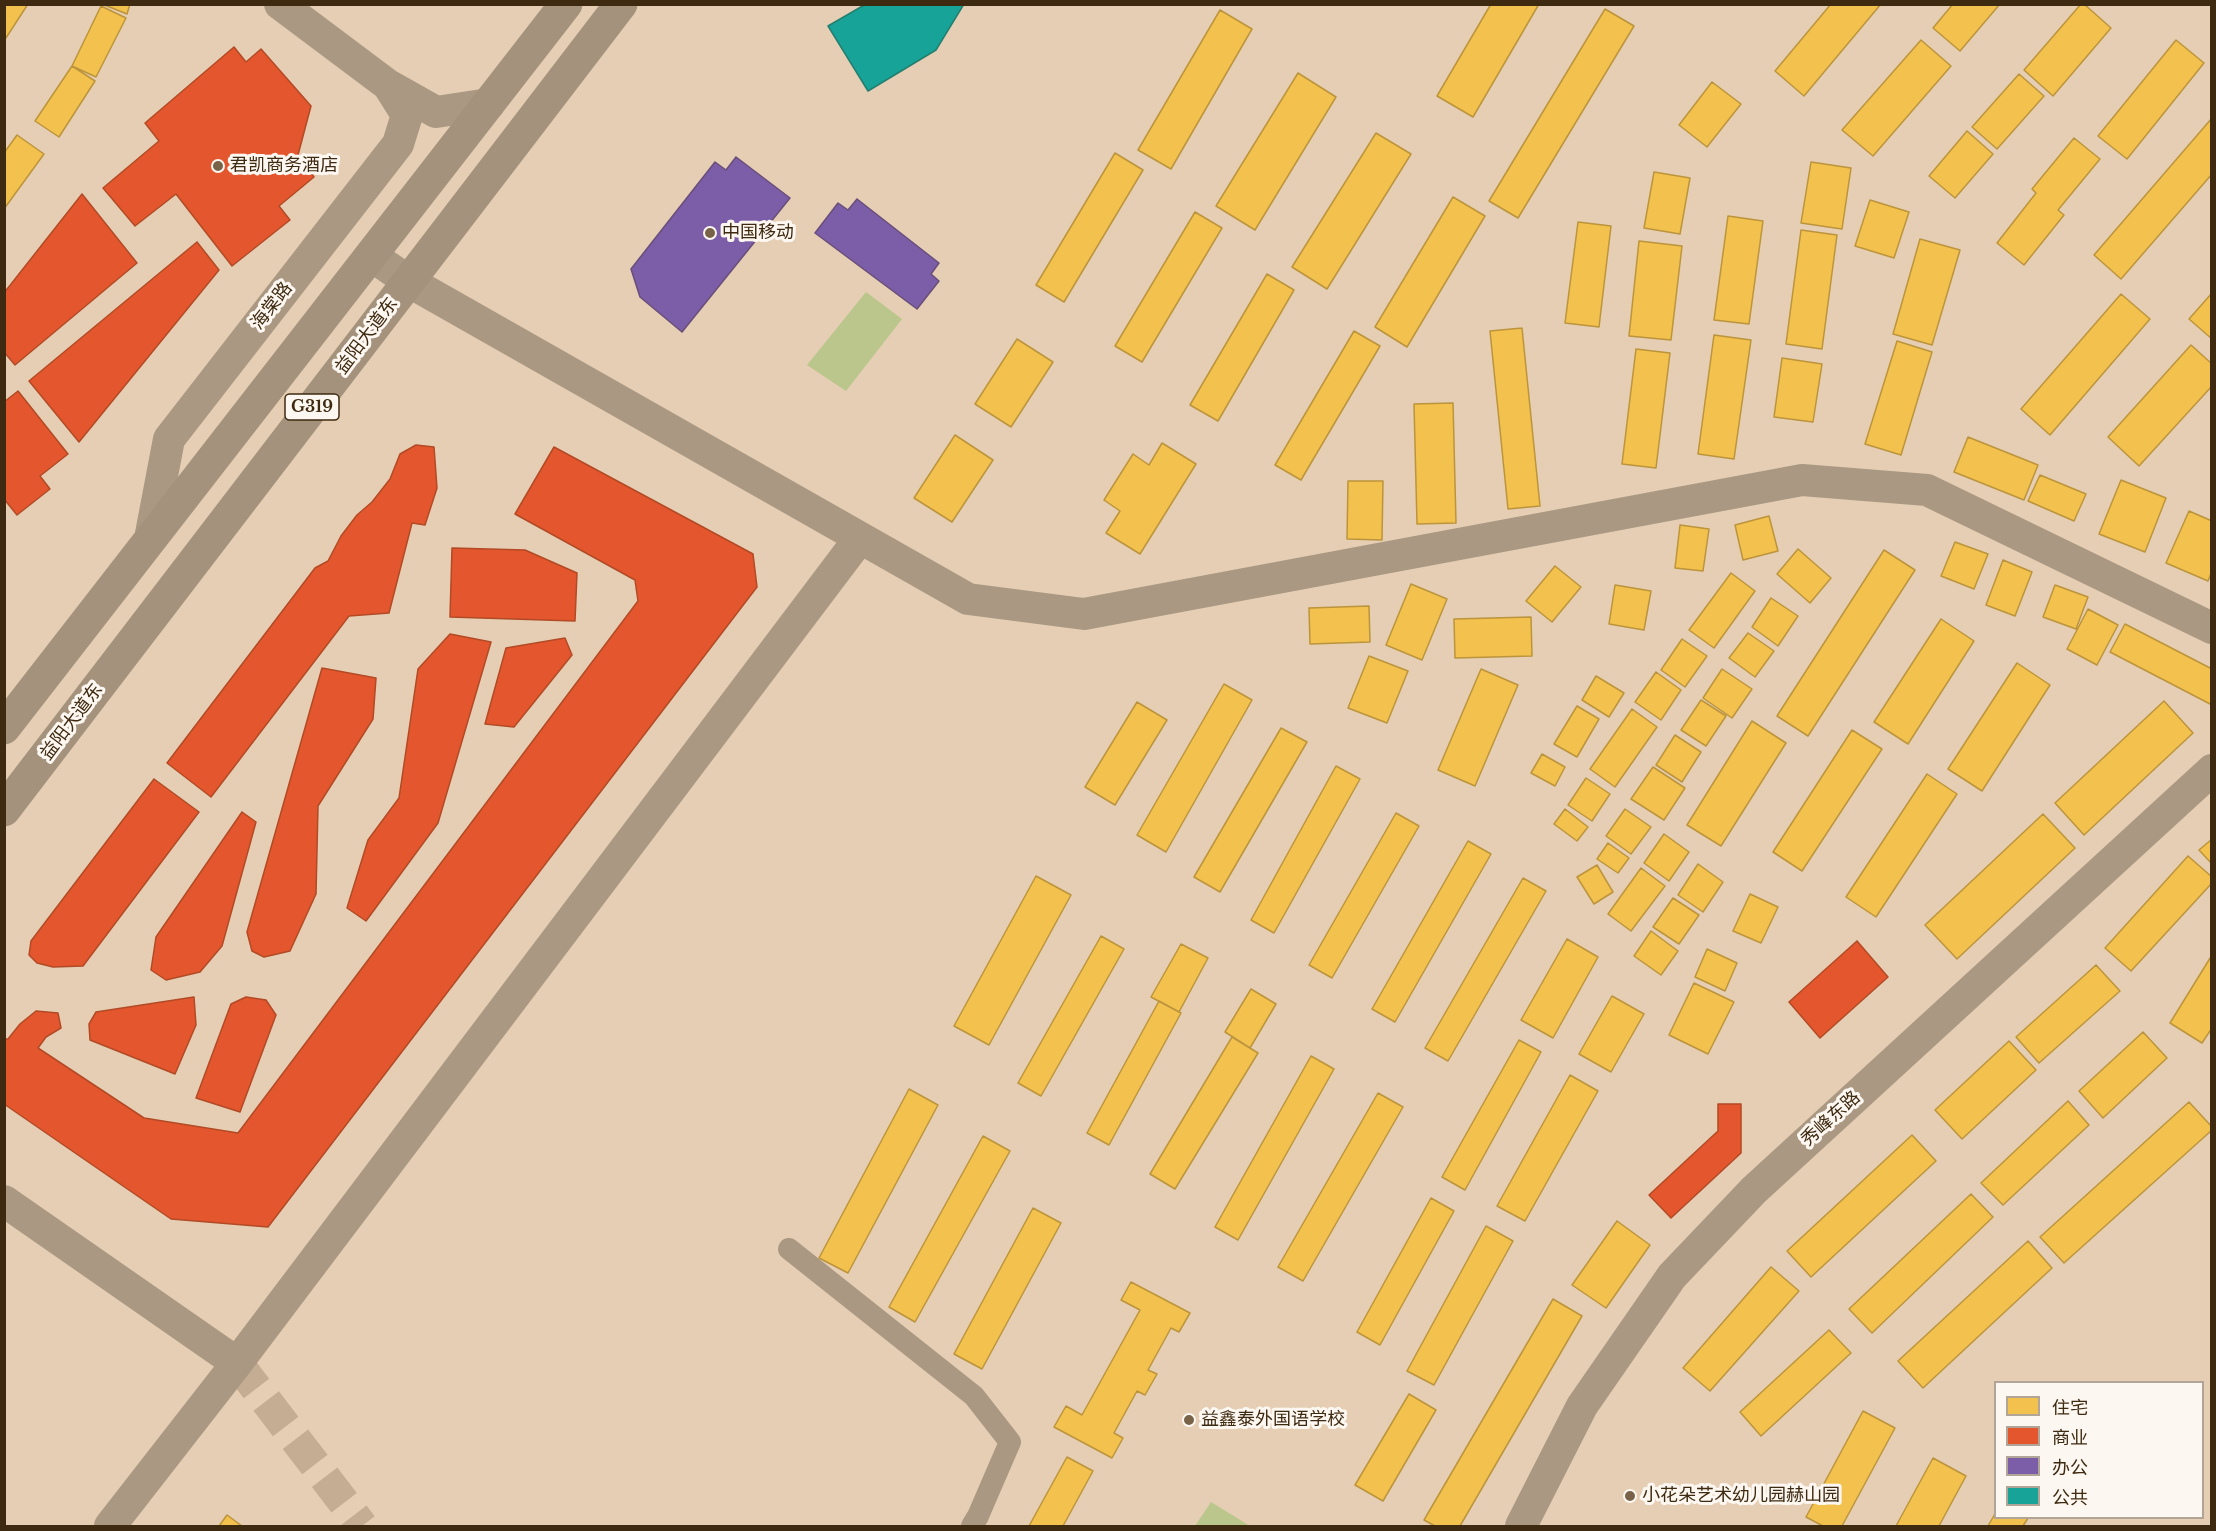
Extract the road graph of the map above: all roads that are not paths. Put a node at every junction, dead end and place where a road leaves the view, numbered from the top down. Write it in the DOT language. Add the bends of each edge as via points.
graph roads {
  1 [pos="280,4"];
  2 [pos="566,4"];
  3 [pos="621,4"];
  4 [pos="388,85"];
  5 [pos="489,104"];
  6 [pos="372,256"];
  7 [pos="408,281"];
  8 [pos="860,538"];
  9 [pos="150,540"];
  10 [pos="2211,628"];
  11 [pos="4,728"];
  12 [pos="2211,770"];
  13 [pos="4,810"];
  14 [pos="4,1201"];
  15 [pos="789,1249"];
  16 [pos="237,1363"];
  17 [pos="110,1527"];
  18 [pos="972,1527"];
  19 [pos="1521,1527"];
  1 -- 4 [label="street, 海棠路"];
  2 -- 5 [label="main road, G319"];
  3 -- 7 [label="main road, 益阳大道东 / G319"];
  4 -- 5 [label="street, 海棠路" via="436,112"];
  4 -- 9 [label="street, 海棠路" via="407,115 398,144 169,439"];
  5 -- 6 [label="main road, G319"];
  6 -- 7 [label="street"];
  6 -- 9 [label="main road, G319"];
  7 -- 8 [label="street"];
  7 -- 13 [label="main road, 益阳大道东 / G319"];
  8 -- 10 [label="street" via="968,599 1084,614 1802,480 1927,490"];
  8 -- 16 [label="street"];
  9 -- 11 [label="main road, G319"];
  12 -- 19 [label="street, 秀峰东路" via="1754,1190 1672,1276 1582,1406"];
  14 -- 16 [label="street"];
  15 -- 18 [label="street" via="974,1396 1010,1442"];
  16 -- 17 [label="street"];
}
